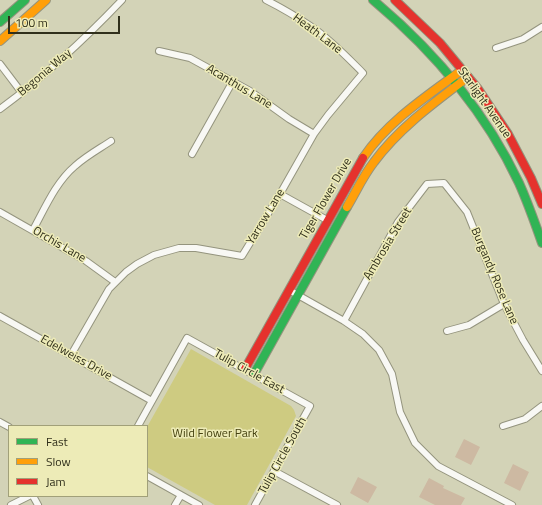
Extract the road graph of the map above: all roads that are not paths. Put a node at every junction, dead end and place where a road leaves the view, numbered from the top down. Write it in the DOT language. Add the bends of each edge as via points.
graph roads {
  1 [pos="25,0"];
  2 [pos="46,0"];
  3 [pos="122,0"];
  4 [pos="266,0"];
  5 [pos="373,0"];
  6 [pos="395,0"];
  7 [pos="0,22"];
  8 [pos="542,27"];
  9 [pos="0,41"];
  10 [pos="496,48"];
  11 [pos="159,51"];
  12 [pos="0,64"];
  13 [pos="462,70"];
  14 [pos="363,73"];
  15 [pos="468,77"];
  16 [pos="452,78"];
  17 [pos="233,82"];
  18 [pos="458,85"];
  19 [pos="22,93"];
  20 [pos="0,109"];
  21 [pos="314,134"];
  22 [pos="111,142"];
  23 [pos="192,154"];
  24 [pos="444,183"];
  25 [pos="280,194"];
  26 [pos="542,204"];
  27 [pos="0,212"];
  28 [pos="327,220"];
  29 [pos="33,230"];
  30 [pos="542,242"];
  31 [pos="115,282"];
  32 [pos="289,290"];
  33 [pos="298,296"];
  34 [pos="504,304"];
  35 [pos="0,316"];
  36 [pos="344,321"];
  37 [pos="447,331"];
  38 [pos="71,355"];
  39 [pos="245,369"];
  40 [pos="542,371"];
  41 [pos="254,374"];
  42 [pos="152,401"];
  43 [pos="310,406"];
  44 [pos="542,406"];
  45 [pos="139,425"];
  46 [pos="503,426"];
  47 [pos="274,471"];
  48 [pos="148,477"];
  49 [pos="181,495"];
  50 [pos="27,497"];
  51 [pos="11,505"];
  52 [pos="175,505"];
  53 [pos="199,505"];
  54 [pos="255,505"];
  55 [pos="337,505"];
  56 [pos="512,505"];
  1 -- 7 [label="street"];
  2 -- 9 [label="street"];
  3 -- 19 [label="street, Begonia Way" via="70,52"];
  4 -- 14 [label="street, Heath Lane" via="313,28"];
  5 -- 16 [label="street, Starlight Avenue" via="392,14 431,52"];
  6 -- 13 [label="street, Starlight Avenue" via="440,43"];
  8 -- 10 [label="street" via="523,39"];
  11 -- 17 [label="street, Acanthus Lane" via="190,58"];
  12 -- 19 [label="street"];
  13 -- 15 [label="street, Starlight Avenue"];
  13 -- 16 [label="street, Tiger Flower Drive"];
  14 -- 21 [label="street, Yarrow Lane"];
  15 -- 18 [label="street, Tiger Flower Drive"];
  15 -- 26 [label="street, Starlight Avenue" via="508,134"];
  16 -- 18 [label="street, Starlight Avenue"];
  16 -- 28 [label="street, Tiger Flower Drive" via="386,130 356,169"];
  17 -- 21 [label="street, Acanthus Lane"];
  17 -- 23 [label="street"];
  18 -- 30 [label="street, Starlight Avenue" via="496,141 519,184"];
  18 -- 33 [label="street, Tiger Flower Drive" via="411,122 378,156"];
  19 -- 20 [label="street, Begonia Way"];
  21 -- 25 [label="street, Yarrow Lane"];
  22 -- 29 [label="street" via="74,166 53,193"];
  24 -- 34 [label="street, Burgandy Rose Lane" via="467,212"];
  24 -- 36 [label="street, Ambrosia Street" via="427,184 398,222"];
  25 -- 28 [label="street"];
  25 -- 31 [label="street, Yarrow Lane" via="242,256 196,248 179,248 154,255 137,264"];
  27 -- 29 [label="street, Orchis Lane"];
  28 -- 32 [label="street, Tiger Flower Drive"];
  29 -- 31 [label="street, Orchis Lane" via="86,261"];
  31 -- 38 [label="street, Yarrow Lane" via="104,296"];
  32 -- 33 [label="street"];
  32 -- 39 [label="street, Tiger Flower Drive"];
  33 -- 36 [label="street"];
  33 -- 41 [label="street, Tiger Flower Drive"];
  34 -- 37 [label="street" via="469,325"];
  34 -- 40 [label="street, Burgandy Rose Lane"];
  35 -- 38 [label="street, Edelweiss Drive"];
  36 -- 56 [label="street" via="379,350 392,374 400,412 415,443 438,466"];
  38 -- 42 [label="street, Edelweiss Drive"];
  39 -- 41 [label="street, Tulip Circle East"];
  39 -- 42 [label="street, Tulip Circle East" via="187,338"];
  41 -- 43 [label="street, Tulip Circle East"];
  42 -- 45 [label="street"];
  43 -- 47 [label="street, Tulip Circle South"];
  44 -- 46 [label="street" via="525,419"];
  47 -- 54 [label="street, Tulip Circle South"];
  47 -- 55 [label="street"];
  48 -- 49 [label="street"];
  49 -- 52 [label="street"];
  49 -- 53 [label="street"];
  50 -- 51 [label="street"];
}
